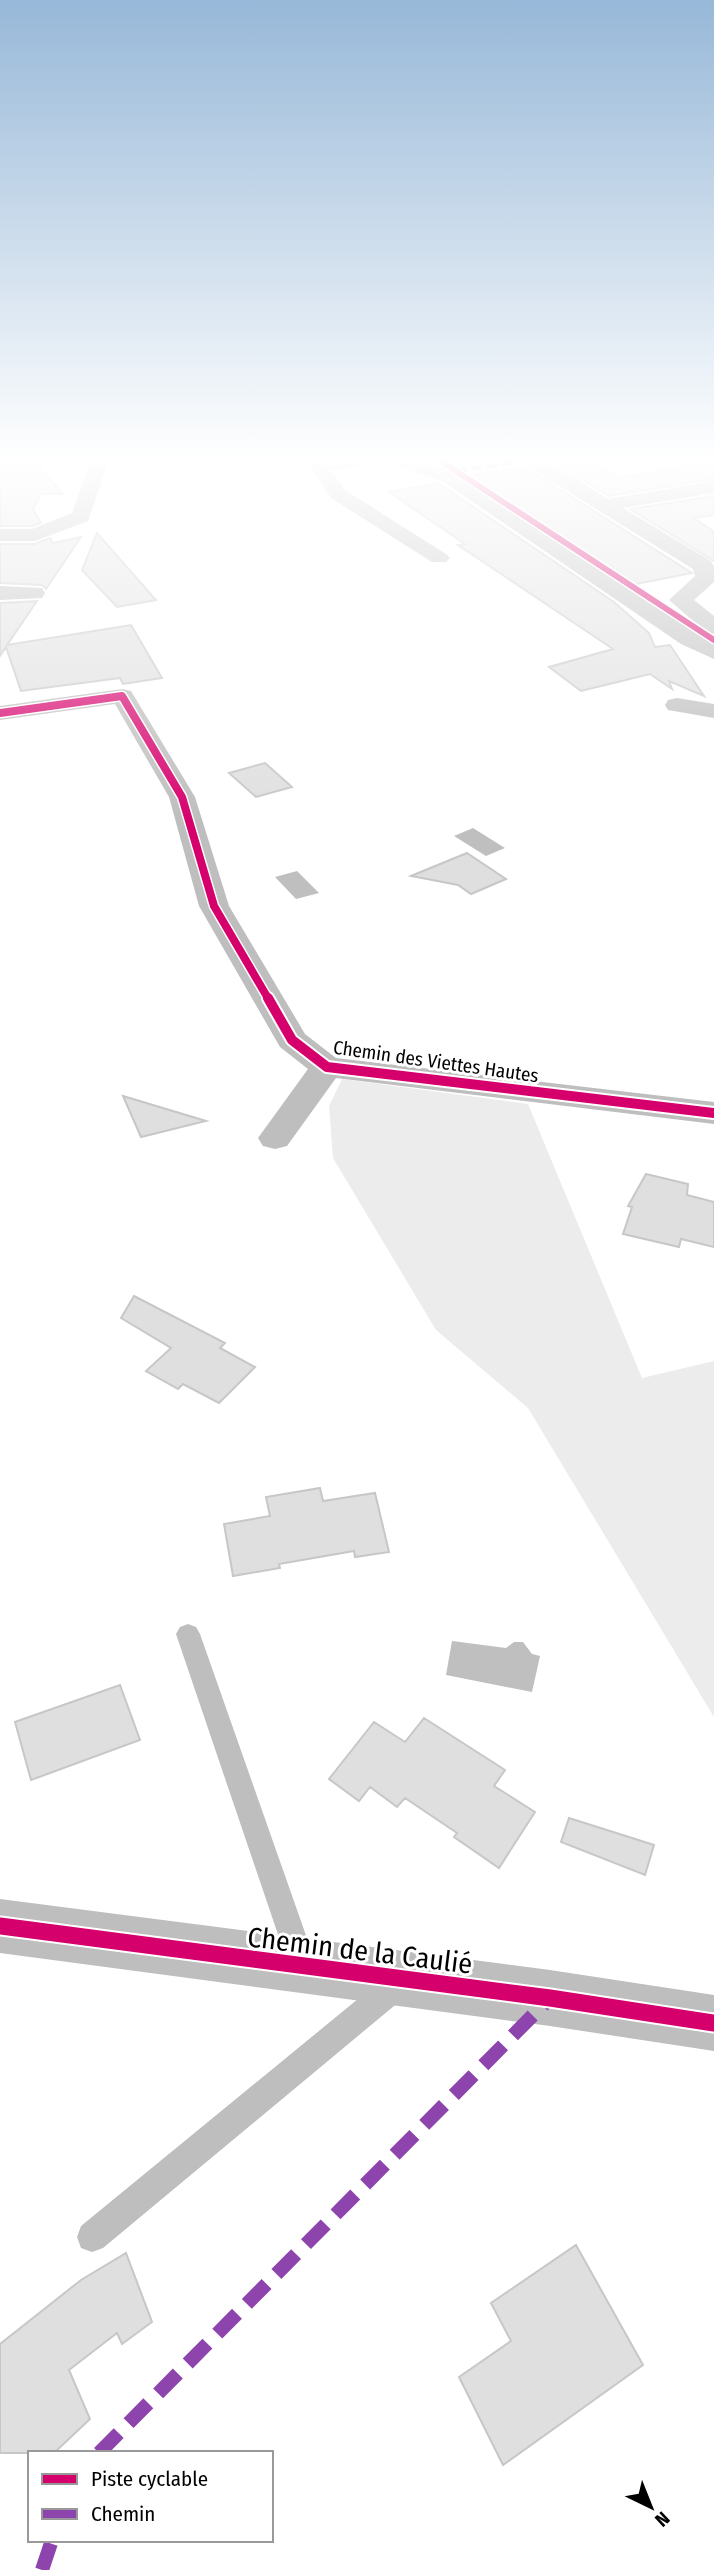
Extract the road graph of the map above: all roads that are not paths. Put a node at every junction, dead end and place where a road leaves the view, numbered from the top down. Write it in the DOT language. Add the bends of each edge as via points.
graph roads {
  1 [pos="603,580"];
  2 [pos="706,580"];
  3 [pos="0,593"];
  4 [pos="34,593"];
  5 [pos="680,600"];
  6 [pos="635,601"];
  7 [pos="714,627"];
  8 [pos="714,652"];
  9 [pos="677,705"];
  10 [pos="714,712"];
  11 [pos="0,713"];
  12 [pos="327,1068"];
  13 [pos="714,1113"];
  14 [pos="275,1138"];
  15 [pos="188,1634"];
  16 [pos="0,1926"];
  17 [pos="302,1965"];
  18 [pos="405,1979"];
  19 [pos="714,2023"];
  20 [pos="92,2237"];
  1 -- 6 [label="street"];
  2 -- 5 [label="street"];
  3 -- 4 [label="street"];
  5 -- 6 [label="street"];
  5 -- 7 [label="street"];
  6 -- 8 [label="street"];
  9 -- 10 [label="street"];
  11 -- 12 [label="street, Chemin des Viettes Hautes" via="122,696 182,797 215,906 292,1040"];
  12 -- 13 [label="street, Chemin des Viettes Hautes"];
  12 -- 14 [label="street"];
  15 -- 17 [label="lane"];
  16 -- 17 [label="street, Chemin de la Caulié"];
  17 -- 18 [label="street, Chemin de la Caulié"];
  18 -- 19 [label="street, Chemin de la Caulié"];
  18 -- 20 [label="lane"];
}
